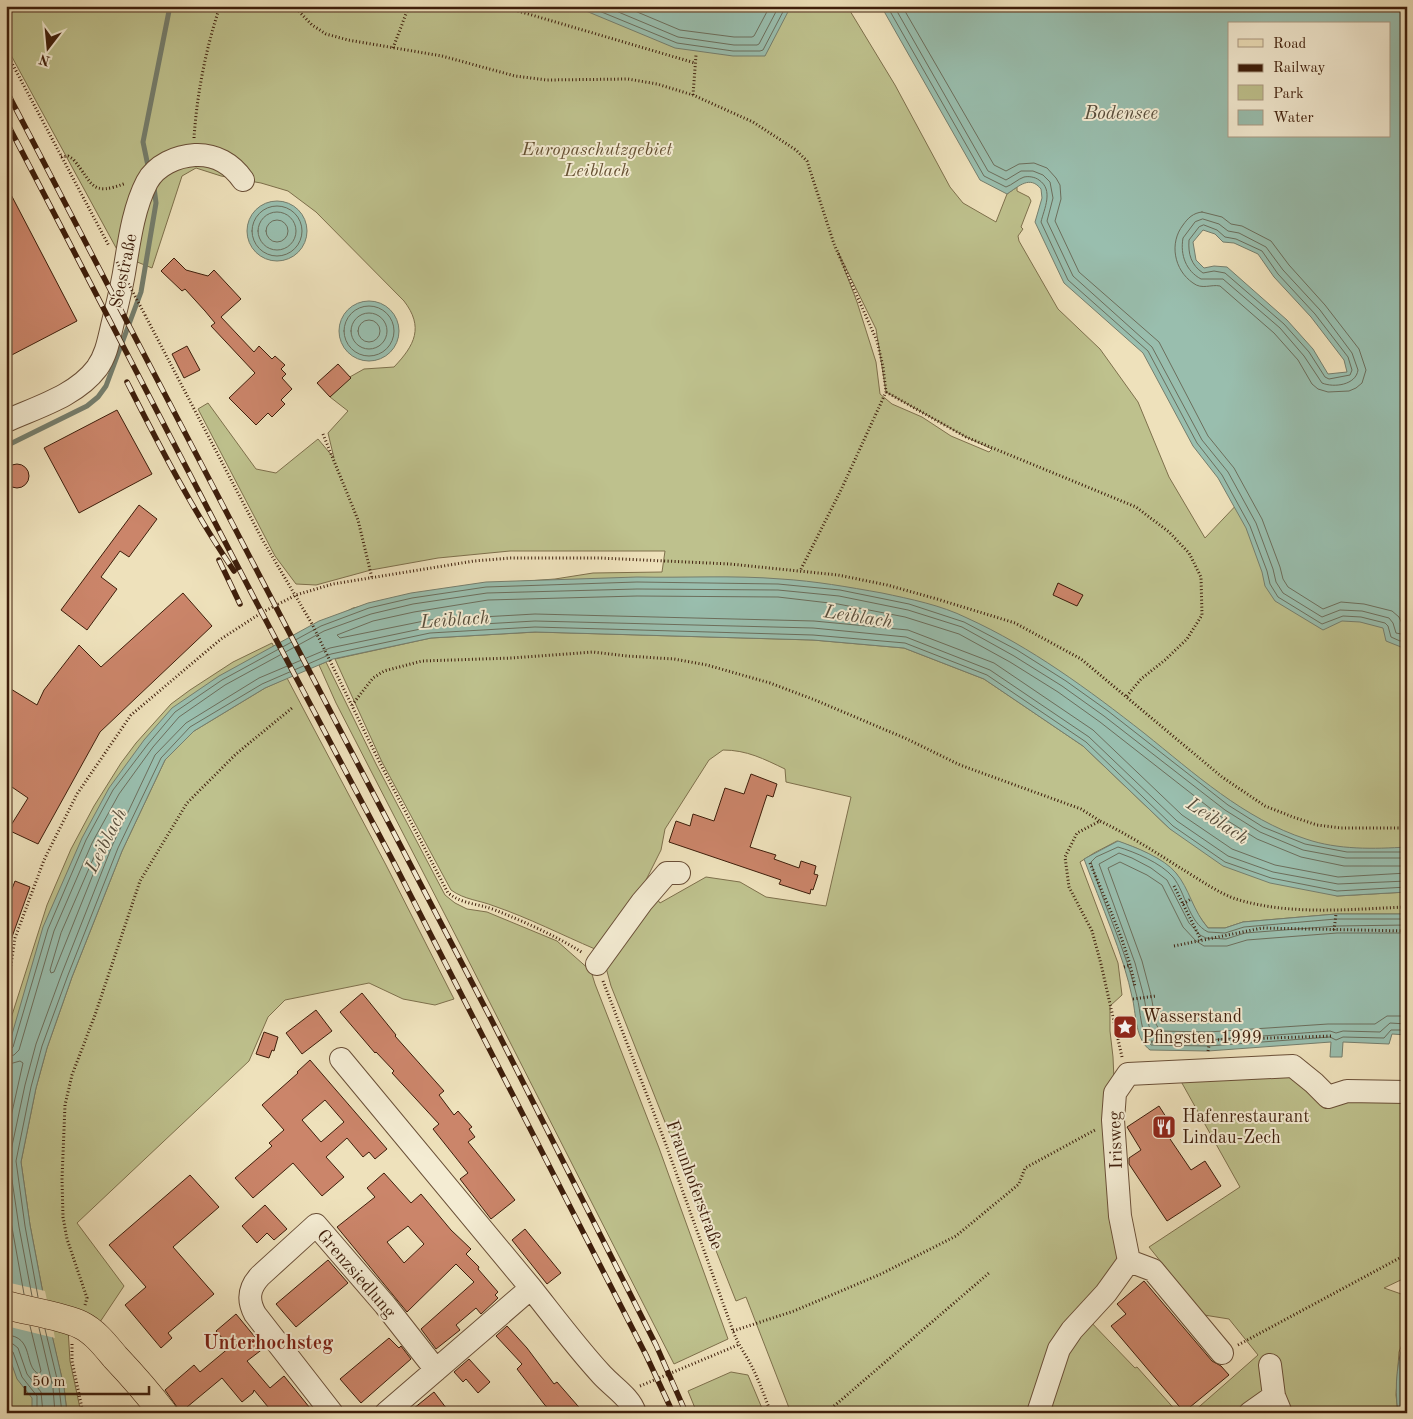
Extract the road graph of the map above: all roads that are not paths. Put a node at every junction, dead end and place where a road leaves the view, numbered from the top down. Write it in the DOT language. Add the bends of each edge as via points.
graph roads {
  1 [pos="243,180"];
  2 [pos="6,421"];
  3 [pos="679,873"];
  4 [pos="598,964"];
  5 [pos="341,1060"];
  6 [pos="1407,1092"];
  7 [pos="1130,1261"];
  8 [pos="531,1288"];
  9 [pos="18,1308"];
  10 [pos="1222,1353"];
  11 [pos="1270,1365"];
  12 [pos="436,1370"];
  13 [pos="1278,1405"];
  14 [pos="163,1413"];
  15 [pos="332,1413"];
  16 [pos="386,1413"];
  17 [pos="635,1413"];
  18 [pos="1038,1413"];
  19 [pos="1250,1413"];
  1 -- 2 [label="street, Seestraße" via="224,161 206,155 173,160 157,170 148,181 140,202 105,353 97,367 84,382 54,400"];
  3 -- 4 [label="street" via="667,872"];
  5 -- 8 [label="street"];
  6 -- 7 [label="street, Irisweg" via="1346,1091 1328,1097 1293,1066 1128,1074 1115,1093 1113,1120 1120,1216"];
  7 -- 10 [label="street" via="1153,1270"];
  7 -- 18 [label="street" via="1059,1349"];
  8 -- 12 [label="street"];
  8 -- 17 [label="street"];
  9 -- 14 [label="main road" via="75,1322 93,1332"];
  11 -- 13 [label="street"];
  12 -- 15 [label="street, Grenzsiedlung" via="316,1225 260,1276 253,1284 249,1300 255,1314"];
  12 -- 16 [label="street"];
  13 -- 19 [label="street"];
}
